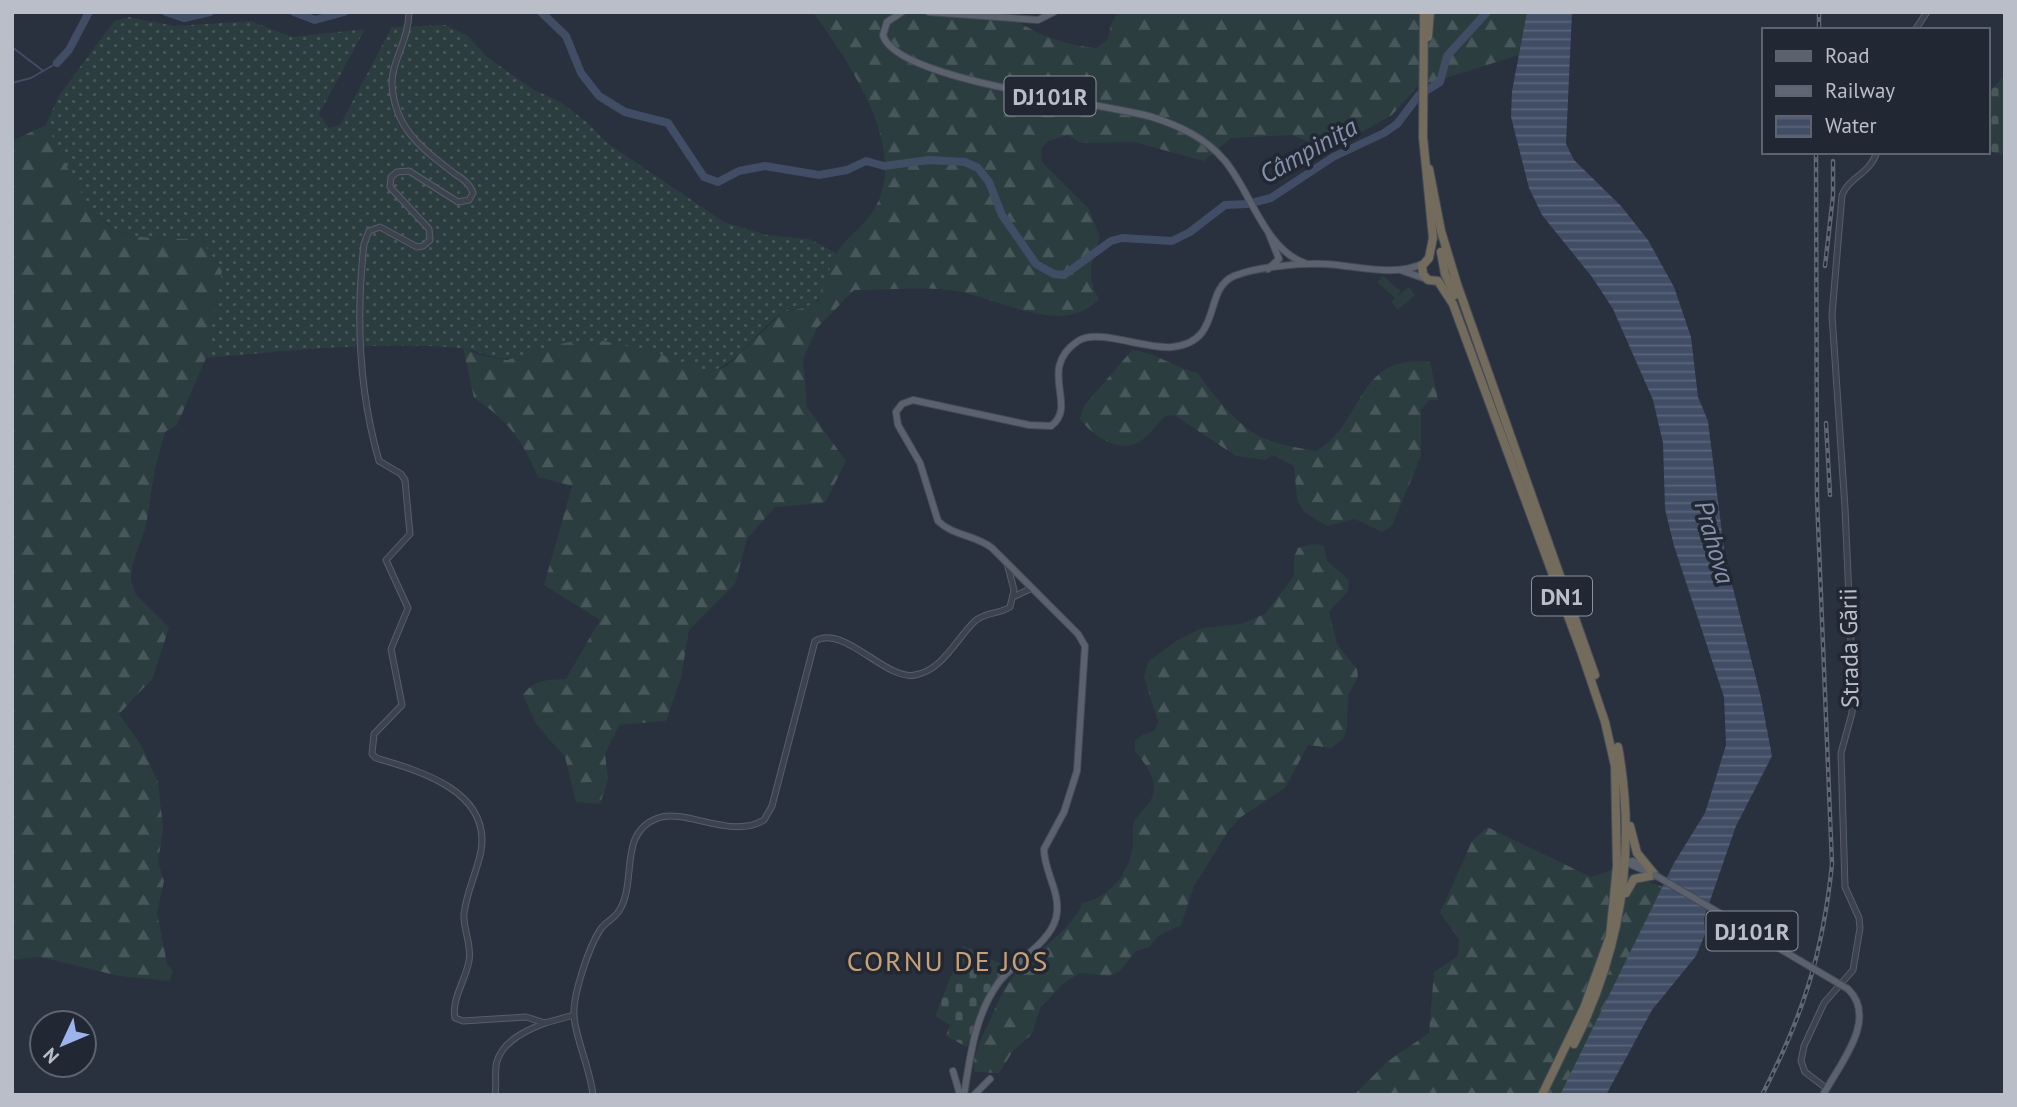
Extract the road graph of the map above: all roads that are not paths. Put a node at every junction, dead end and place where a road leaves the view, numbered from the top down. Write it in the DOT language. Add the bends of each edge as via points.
graph roads {
  1 [pos="902,12"];
  2 [pos="929,12"];
  3 [pos="1054,12"];
  4 [pos="1424,12"];
  5 [pos="1430,12"];
  6 [pos="1927,12"];
  7 [pos="409,15"];
  8 [pos="1916,28"];
  9 [pos="1425,63"];
  10 [pos="1425,109"];
  11 [pos="1876,154"];
  12 [pos="1430,173"];
  13 [pos="1264,222"];
  14 [pos="1288,257"];
  15 [pos="1278,260"];
  16 [pos="1426,261"];
  17 [pos="1444,263"];
  18 [pos="1305,264"];
  19 [pos="1285,268"];
  20 [pos="1398,269"];
  21 [pos="1266,270"];
  22 [pos="1441,278"];
  23 [pos="1428,280"];
  24 [pos="1481,359"];
  25 [pos="1007,563"];
  26 [pos="1032,588"];
  27 [pos="1015,596"];
  28 [pos="1621,767"];
  29 [pos="1621,861"];
  30 [pos="1655,875"];
  31 [pos="1620,913"];
  32 [pos="574,1015"];
  33 [pos="545,1023"];
  34 [pos="953,1071"];
  35 [pos="990,1079"];
  36 [pos="1824,1092"];
  37 [pos="495,1095"];
  38 [pos="593,1095"];
  39 [pos="962,1095"];
  40 [pos="974,1095"];
  41 [pos="1542,1095"];
  42 [pos="1548,1095"];
  1 -- 13 [label="main road, DJ101R" via="887,22 883,35 890,49 902,57 957,77 1164,121 1206,143 1226,162"];
  2 -- 3 [label="main road" via="1038,20"];
  4 -- 9 [label="highway, DN1"];
  5 -- 9 [label="highway, DN1"];
  6 -- 8 [label="street"];
  7 -- 33 [label="street" via="407,38 393,78 400,121 415,142 466,181 473,193 466,202 458,202 409,170 400,170 391,177 390,187 426,225 431,237 426,245 417,247 380,227 365,237 360,353 378,457 404,476 410,531 386,560 408,608 391,646 402,705 374,734 372,754 443,782 469,805 477,820 480,853 464,916 469,961 455,1018 526,1017"];
  9 -- 10 [label="highway, DN1"];
  10 -- 12 [label="highway, DN1"];
  10 -- 16 [label="highway, DN1" via="1424,174 1433,239"];
  11 -- 36 [label="street, Strada Gării" via="1871,167 1843,192 1832,315 1853,687 1852,713 1841,753 1845,887 1860,923 1853,970 1824,1003 1802,1052 1805,1072"];
  12 -- 17 [label="highway, DN1"];
  12 -- 24 [label="highway, DN1" via="1447,252"];
  13 -- 14 [label="main road, DJ101R"];
  13 -- 15 [label="main road, DJ101R"];
  14 -- 15 [label="main road"];
  14 -- 18 [label="main road"];
  14 -- 19 [label="main road"];
  15 -- 19 [label="main road, DJ101R"];
  15 -- 21 [label="main road"];
  16 -- 17 [label="highway" via="1438,258"];
  16 -- 20 [label="main road"];
  16 -- 23 [label="highway, DN1" via="1423,274"];
  17 -- 22 [label="highway, DN1"];
  18 -- 19 [label="main road"];
  18 -- 20 [label="main road"];
  19 -- 21 [label="main road"];
  20 -- 23 [label="main road"];
  21 -- 25 [label="main road" via="1225,282 1207,327 1180,346 1154,347 1095,337 1077,342 1059,364 1062,407 1051,426 913,400 898,408 896,420 920,463 938,521 984,542"];
  22 -- 23 [label="highway"];
  22 -- 24 [label="highway, DN1"];
  22 -- 29 [label="highway, DN1" via="1605,722 1615,766"];
  24 -- 28 [label="highway, DN1" via="1583,639 1611,721"];
  25 -- 26 [label="main road"];
  25 -- 27 [label="street"];
  26 -- 27 [label="street"];
  26 -- 39 [label="main road" via="1084,641 1079,760 1069,801 1044,849 1057,895 1054,924 994,990 971,1046"];
  27 -- 32 [label="street" via="1007,609 978,619 938,663 914,676 893,672 858,648 817,639 767,817 758,824 737,826 665,816 641,829 633,841 621,907 591,947"];
  28 -- 29 [label="highway, DN1"];
  28 -- 30 [label="highway" via="1632,841"];
  29 -- 30 [label="main road, DJ101R" via="1637,863"];
  29 -- 31 [label="highway, DN1"];
  29 -- 41 [label="highway, DN1" via="1604,956 1574,1032"];
  30 -- 31 [label="highway" via="1631,882"];
  30 -- 36 [label="main road, DJ101R, bridge" via="1848,989 1858,1002 1860,1020"];
  31 -- 42 [label="highway, DN1" via="1597,993"];
  32 -- 33 [label="street"];
  32 -- 38 [label="street"];
  33 -- 37 [label="street" via="523,1032 501,1053 496,1063"];
  34 -- 39 [label="main road"];
  35 -- 40 [label="main road"];
}
